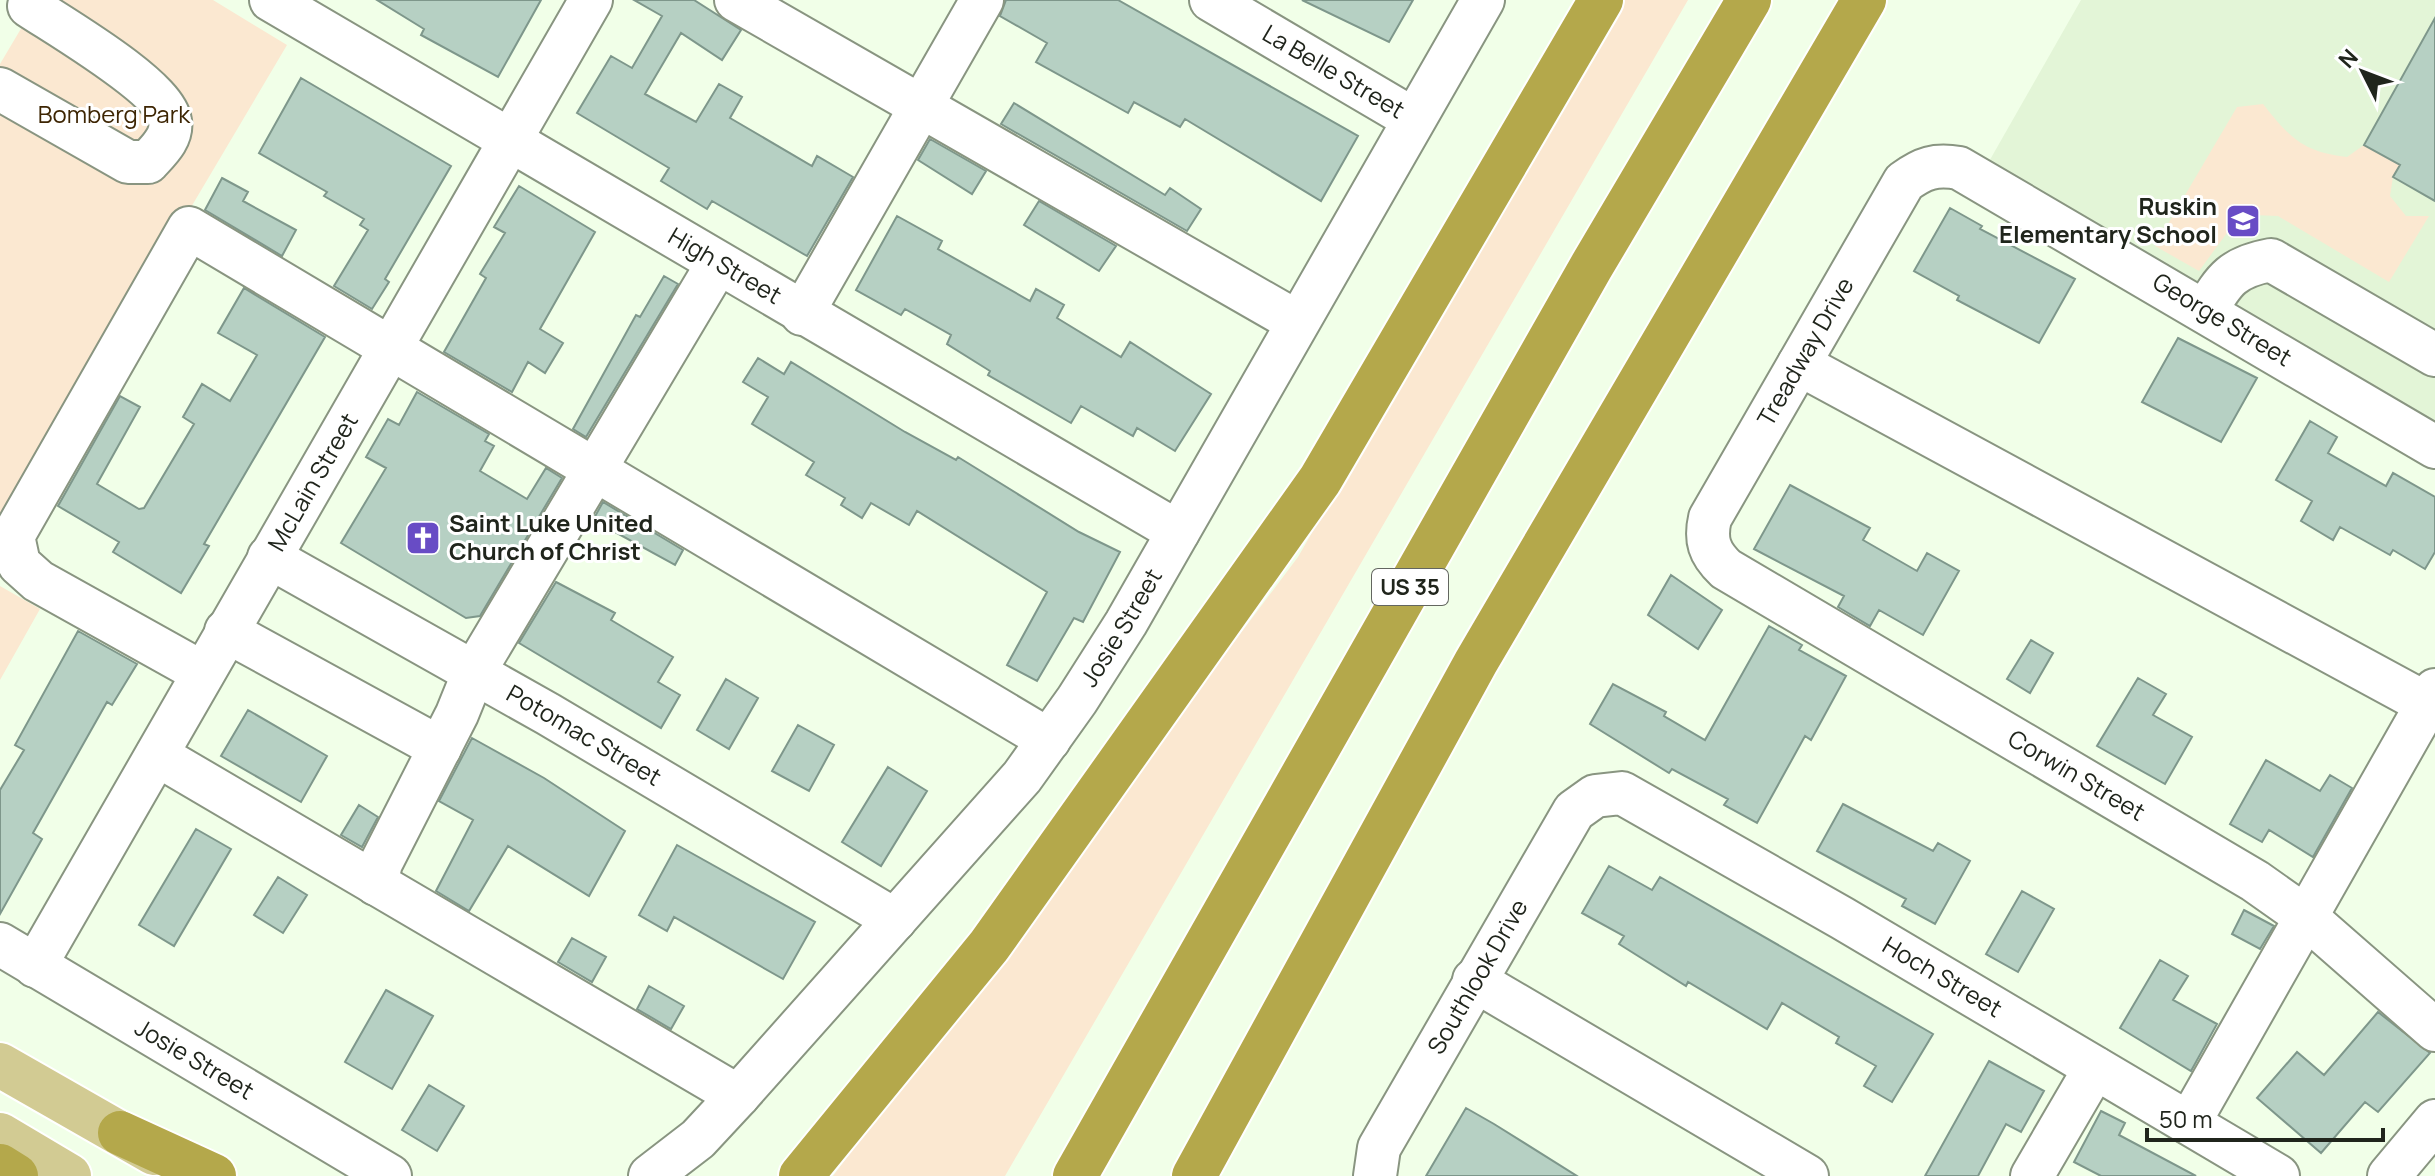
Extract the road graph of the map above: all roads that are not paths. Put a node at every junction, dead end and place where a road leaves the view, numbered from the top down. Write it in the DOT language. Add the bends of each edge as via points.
graph roads {
  1 [pos="271,0"];
  2 [pos="591,0"];
  3 [pos="736,0"];
  4 [pos="982,0"];
  5 [pos="1211,0"];
  6 [pos="1483,0"];
  7 [pos="1601,0"];
  8 [pos="1749,0"];
  9 [pos="1864,0"];
  10 [pos="29,6"];
  11 [pos="0,89"];
  12 [pos="921,106"];
  13 [pos="1413,119"];
  14 [pos="508,142"];
  15 [pos="1921,170"];
  16 [pos="718,263"];
  17 [pos="2206,311"];
  18 [pos="802,314"];
  19 [pos="1297,322"];
  20 [pos="391,348"];
  21 [pos="2435,355"];
  22 [pos="1799,364"];
  23 [pos="2435,447"];
  24 [pos="595,469"];
  25 [pos="1178,532"];
  26 [pos="1707,542"];
  27 [pos="269,557"];
  28 [pos="226,631"];
  29 [pos="474,672"];
  30 [pos="203,673"];
  31 [pos="2431,697"];
  32 [pos="1049,740"];
  33 [pos="440,748"];
  34 [pos="157,755"];
  35 [pos="1603,794"];
  36 [pos="376,884"];
  37 [pos="2306,917"];
  38 [pos="895,920"];
  39 [pos="0,944"];
  40 [pos="35,966"];
  41 [pos="1303,978"];
  42 [pos="1474,980"];
  43 [pos="2435,1030"];
  44 [pos="0,1065"];
  45 [pos="2095,1068"];
  46 [pos="738,1096"];
  47 [pos="2435,1121"];
  48 [pos="844,1123"];
  49 [pos="2189,1123"];
  50 [pos="120,1133"];
  51 [pos="0,1135"];
  52 [pos="0,1166"];
  53 [pos="16,1176"];
  54 [pos="69,1176"];
  55 [pos="194,1176"];
  56 [pos="214,1176"];
  57 [pos="390,1176"];
  58 [pos="650,1176"];
  59 [pos="779,1176"];
  60 [pos="801,1176"];
  61 [pos="1075,1176"];
  62 [pos="1194,1176"];
  63 [pos="1216,1176"];
  64 [pos="1375,1176"];
  65 [pos="1807,1176"];
  66 [pos="2032,1176"];
  67 [pos="2278,1176"];
  68 [pos="2389,1176"];
  1 -- 14 [label="street, High Street"];
  2 -- 14 [label="street, McLain Street"];
  3 -- 12 [label="street"];
  4 -- 12 [label="street"];
  5 -- 13 [label="street, La Belle Street"];
  6 -- 13 [label="street, Josie Street"];
  7 -- 48 [label="highway" via="1320,480 989,946"];
  8 -- 61 [label="highway, US 35" via="1591,267"];
  9 -- 41 [label="highway" via="1476,662"];
  10 -- 11 [label="street" via="158,96 171,121 166,142 148,162 128,162"];
  12 -- 18 [label="street"];
  12 -- 19 [label="street"];
  13 -- 19 [label="street, Josie Street"];
  14 -- 16 [label="street, High Street"];
  14 -- 20 [label="street, McLain Street"];
  15 -- 17 [label="street, George Street" via="1938,165 1959,168"];
  15 -- 22 [label="street, Treadway Drive" via="1904,182"];
  16 -- 18 [label="street, High Street"];
  16 -- 24 [label="street"];
  17 -- 21 [label="street" via="2223,281 2247,265 2271,260"];
  17 -- 23 [label="street, George Street"];
  18 -- 25 [label="street, High Street"];
  19 -- 25 [label="street, Josie Street"];
  20 -- 24 [label="street"];
  20 -- 27 [label="street, McLain Street"];
  20 -- 30 [label="street" via="189,228 13,536 19,564 38,581"];
  22 -- 26 [label="street, Treadway Drive" via="1710,518"];
  22 -- 31 [label="street"];
  24 -- 29 [label="street"];
  24 -- 32 [label="street"];
  25 -- 32 [label="street, Josie Street"];
  26 -- 37 [label="street, Corwin Street" via="1726,569 2255,881"];
  27 -- 28 [label="street, McLain Street"];
  27 -- 29 [label="street, Potomac Street"];
  28 -- 30 [label="street, McLain Street"];
  28 -- 33 [label="street"];
  29 -- 33 [label="street"];
  29 -- 38 [label="street, Potomac Street"];
  30 -- 34 [label="street, McLain Street"];
  31 -- 37 [label="street"];
  32 -- 38 [label="street, Josie Street"];
  33 -- 36 [label="street" via="381,863"];
  34 -- 36 [label="street"];
  34 -- 40 [label="street, McLain Street"];
  35 -- 42 [label="street, Southlook Drive" via="1574,811"];
  35 -- 45 [label="street, Hoch Street" via="1631,796"];
  36 -- 46 [label="street"];
  37 -- 43 [label="street, Corwin Street"];
  37 -- 49 [label="street"];
  38 -- 46 [label="street, Josie Street"];
  39 -- 40 [label="street, Josie Street"];
  40 -- 57 [label="street, Josie Street"];
  41 -- 62 [label="highway"];
  41 -- 63 [label="highway"];
  42 -- 64 [label="street, Southlook Drive" via="1379,1148"];
  42 -- 65 [label="street"];
  44 -- 50 [label="main road"];
  45 -- 49 [label="street, Hoch Street"];
  45 -- 66 [label="street"];
  46 -- 58 [label="street, Josie Street" via="698,1139"];
  47 -- 68 [label="street"];
  48 -- 59 [label="highway"];
  48 -- 60 [label="highway"];
  49 -- 67 [label="street, Hoch Street"];
  50 -- 55 [label="main road"];
  50 -- 56 [label="highway"];
  51 -- 54 [label="main road"];
  52 -- 53 [label="highway"];
}
